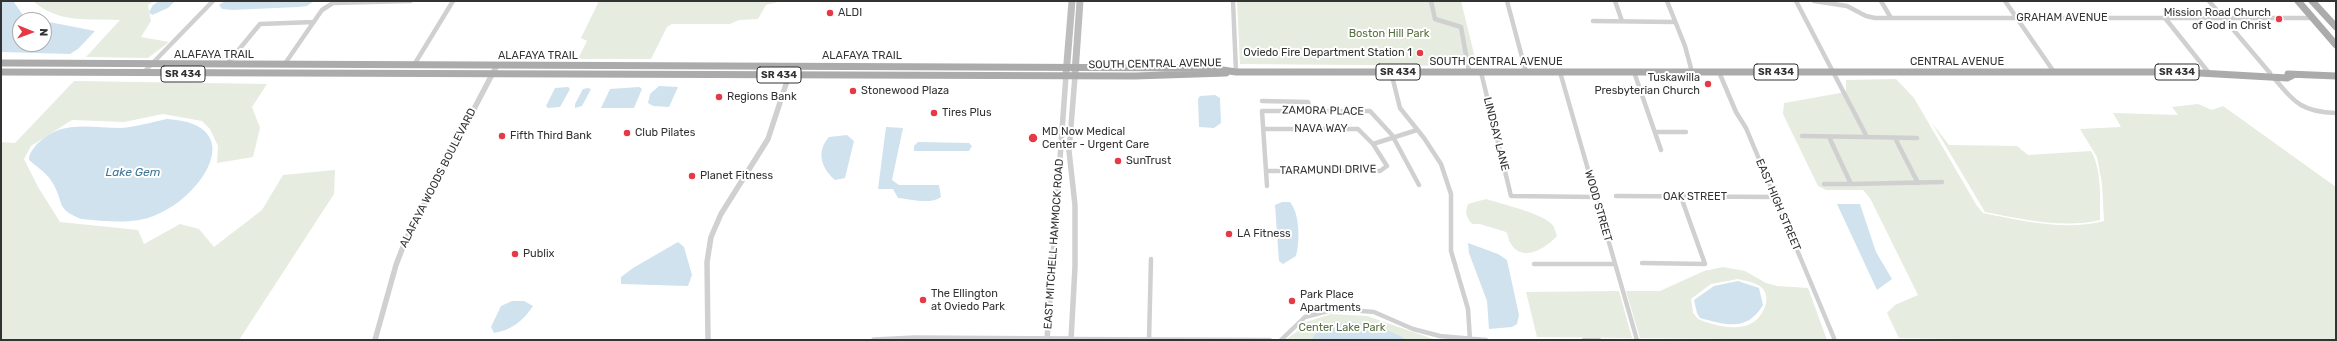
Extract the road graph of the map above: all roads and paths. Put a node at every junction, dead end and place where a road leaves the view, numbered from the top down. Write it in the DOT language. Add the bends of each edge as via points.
graph roads {
  1 [pos="213,1"];
  2 [pos="411,1"];
  3 [pos="453,1"];
  4 [pos="1072,1"];
  5 [pos="1080,1"];
  6 [pos="1233,1"];
  7 [pos="1431,1"];
  8 [pos="1507,1"];
  9 [pos="1615,1"];
  10 [pos="1667,1"];
  11 [pos="1796,1"];
  12 [pos="1814,1"];
  13 [pos="1881,1"];
  14 [pos="2005,1"];
  15 [pos="2209,1"];
  16 [pos="2298,1"];
  17 [pos="2312,1"];
  18 [pos="1891,18"];
  19 [pos="2016,18"];
  20 [pos="2165,18"];
  21 [pos="2223,18"];
  22 [pos="2313,18"];
  23 [pos="1593,21"];
  24 [pos="1622,21"];
  25 [pos="314,22"];
  26 [pos="1675,22"];
  27 [pos="2336,27"];
  28 [pos="2336,45"];
  29 [pos="1,63"];
  30 [pos="150,64"];
  31 [pos="227,65"];
  32 [pos="284,65"];
  33 [pos="357,65"];
  34 [pos="414,65"];
  35 [pos="497,65"];
  36 [pos="792,66"];
  37 [pos="930,66"];
  38 [pos="1067,68"];
  39 [pos="1075,68"];
  40 [pos="1,72"];
  41 [pos="1236,72"];
  42 [pos="1391,72"];
  43 [pos="1469,72"];
  44 [pos="1481,72"];
  45 [pos="1526,72"];
  46 [pos="1560,72"];
  47 [pos="1634,72"];
  48 [pos="1688,72"];
  49 [pos="1719,72"];
  50 [pos="1833,72"];
  51 [pos="2054,72"];
  52 [pos="2209,73"];
  53 [pos="142,74"];
  54 [pos="209,74"];
  55 [pos="284,74"];
  56 [pos="492,75"];
  57 [pos="789,75"];
  58 [pos="883,75"];
  59 [pos="1066,75"];
  60 [pos="1075,76"];
  61 [pos="2272,76"];
  62 [pos="2336,76"];
  63 [pos="1262,101"];
  64 [pos="1311,111"];
  65 [pos="2336,113"];
  66 [pos="1263,129"];
  67 [pos="1417,130"];
  68 [pos="1655,132"];
  69 [pos="1686,132"];
  70 [pos="1802,136"];
  71 [pos="1829,137"];
  72 [pos="1393,138"];
  73 [pos="1867,138"];
  74 [pos="1895,138"];
  75 [pos="1917,138"];
  76 [pos="1373,144"];
  77 [pos="1661,150"];
  78 [pos="1266,171"];
  79 [pos="1942,182"];
  80 [pos="1918,183"];
  81 [pos="1824,184"];
  82 [pos="1851,184"];
  83 [pos="1267,186"];
  84 [pos="1419,186"];
  85 [pos="1616,196"];
  86 [pos="1775,196"];
  87 [pos="1596,197"];
  88 [pos="1681,197"];
  89 [pos="1151,259"];
  90 [pos="1642,263"];
  91 [pos="1534,264"];
  92 [pos="1615,264"];
  93 [pos="1834,338"];
  94 [pos="1149,339"];
  95 [pos="374,340"];
  96 [pos="708,340"];
  97 [pos="874,340"];
  98 [pos="1047,340"];
  99 [pos="1071,340"];
  100 [pos="1270,340"];
  101 [pos="1281,340"];
  102 [pos="1470,340"];
  103 [pos="1486,340"];
  104 [pos="1584,340"];
  105 [pos="1599,340"];
  106 [pos="1637,340"];
  1 -- 30 [label="street"];
  2 -- 25 [label="street" via="333,3 322,10"];
  3 -- 34 [label="street"];
  4 -- 38 [label="main road"];
  5 -- 39 [label="main road"];
  6 -- 41 [label="street"];
  7 -- 43 [label="street" via="1435,19 1460,27"];
  8 -- 45 [label="street"];
  9 -- 24 [label="street"];
  10 -- 26 [label="street"];
  11 -- 50 [label="street"];
  12 -- 18 [label="street, GRAHAM AVENUE" via="1847,6 1866,16"];
  13 -- 18 [label="street"];
  14 -- 19 [label="street"];
  15 -- 21 [label="street"];
  16 -- 22 [label="main road"];
  17 -- 27 [label="main road"];
  18 -- 19 [label="street, GRAHAM AVENUE"];
  19 -- 20 [label="street, GRAHAM AVENUE"];
  19 -- 51 [label="street"];
  20 -- 21 [label="street, GRAHAM AVENUE"];
  20 -- 52 [label="street"];
  21 -- 22 [label="street, GRAHAM AVENUE"];
  21 -- 61 [label="street"];
  22 -- 28 [label="main road"];
  23 -- 24 [label="street"];
  24 -- 26 [label="street"];
  25 -- 31 [label="street" via="260,24"];
  25 -- 32 [label="street"];
  26 -- 48 [label="street" via="1685,46"];
  29 -- 30 [label="main road, ALAFAYA TRAIL / SR 434"];
  30 -- 31 [label="main road, ALAFAYA TRAIL / SR 434"];
  30 -- 53 [label="street"];
  31 -- 32 [label="main road, ALAFAYA TRAIL / SR 434"];
  32 -- 33 [label="main road, ALAFAYA TRAIL / SR 434"];
  32 -- 54 [label="main road" via="274,69 245,69"];
  33 -- 34 [label="main road, ALAFAYA TRAIL / SR 434"];
  33 -- 55 [label="main road" via="328,70 298,70"];
  34 -- 35 [label="main road, ALAFAYA TRAIL / SR 434"];
  35 -- 36 [label="main road, ALAFAYA TRAIL / SR 434"];
  35 -- 56 [label="street, ALAFAYA WOODS BOULEVARD"];
  36 -- 37 [label="main road, ALAFAYA TRAIL / SR 434"];
  36 -- 57 [label="street"];
  37 -- 38 [label="main road, ALAFAYA TRAIL / SR 434"];
  37 -- 58 [label="main road" via="919,71 893,71"];
  38 -- 39 [label="main road, ALAFAYA TRAIL / SR 434"];
  38 -- 59 [label="main road"];
  39 -- 41 [label="main road, SOUTH CENTRAL AVENUE / SR 434" via="1210,68"];
  39 -- 60 [label="main road"];
  40 -- 53 [label="main road, ALAFAYA TRAIL / SR 434"];
  41 -- 42 [label="main road, SOUTH CENTRAL AVENUE / SR 434"];
  41 -- 60 [label="main road, SOUTH CENTRAL AVENUE / SR 434" via="1210,75"];
  42 -- 43 [label="main road, SOUTH CENTRAL AVENUE / SR 434"];
  42 -- 67 [label="street" via="1400,108"];
  43 -- 44 [label="main road, SOUTH CENTRAL AVENUE / SR 434"];
  44 -- 45 [label="main road, SOUTH CENTRAL AVENUE / SR 434"];
  44 -- 87 [label="street, LINDSAY LANE" via="1511,196"];
  45 -- 46 [label="main road, SOUTH CENTRAL AVENUE / SR 434"];
  46 -- 47 [label="main road, SOUTH CENTRAL AVENUE / SR 434"];
  46 -- 87 [label="street, WOOD STREET"];
  47 -- 48 [label="main road, SOUTH CENTRAL AVENUE / SR 434"];
  47 -- 68 [label="street"];
  48 -- 49 [label="main road, CENTRAL AVENUE / SR 434"];
  49 -- 50 [label="main road, CENTRAL AVENUE / SR 434"];
  49 -- 86 [label="street, EAST HIGH STREET"];
  50 -- 51 [label="main road, CENTRAL AVENUE / SR 434"];
  50 -- 73 [label="street"];
  51 -- 52 [label="main road, CENTRAL AVENUE / SR 434"];
  52 -- 61 [label="main road, CENTRAL AVENUE / SR 434" via="2244,78"];
  53 -- 54 [label="main road, ALAFAYA TRAIL / SR 434"];
  54 -- 55 [label="main road, ALAFAYA TRAIL / SR 434"];
  55 -- 56 [label="main road, ALAFAYA TRAIL / SR 434"];
  56 -- 57 [label="main road, ALAFAYA TRAIL / SR 434"];
  56 -- 95 [label="street, ALAFAYA WOODS BOULEVARD" via="406,239"];
  57 -- 58 [label="main road, ALAFAYA TRAIL / SR 434"];
  57 -- 96 [label="street" via="771,134 723,209 711,237 708,254"];
  58 -- 59 [label="main road, ALAFAYA TRAIL / SR 434"];
  59 -- 60 [label="main road, ALAFAYA TRAIL / SR 434"];
  59 -- 98 [label="street, EAST MITCHELL HAMMOCK ROAD"];
  60 -- 99 [label="street, EAST MITCHELL HAMMOCK ROAD" via="1069,151 1075,210"];
  61 -- 62 [label="main road, CENTRAL AVENUE"];
  61 -- 65 [label="street" via="2297,104 2311,112"];
  63 -- 64 [label="street" via="1308,102"];
  64 -- 66 [label="street, ZAMORA PLACE" via="1262,111"];
  64 -- 72 [label="street, ZAMORA PLACE" via="1370,112"];
  66 -- 76 [label="street, NAVA WAY" via="1358,129"];
  66 -- 78 [label="street, ZAMORA PLACE"];
  67 -- 72 [label="street"];
  67 -- 102 [label="street" via="1441,164 1451,194 1451,251 1468,309"];
  68 -- 69 [label="street"];
  68 -- 77 [label="street"];
  70 -- 71 [label="street"];
  71 -- 73 [label="street"];
  71 -- 82 [label="street"];
  72 -- 76 [label="street"];
  72 -- 84 [label="street, ZAMORA PLACE" via="1410,163"];
  73 -- 74 [label="street"];
  74 -- 75 [label="street"];
  74 -- 80 [label="street"];
  76 -- 78 [label="street, TARAMUNDI DRIVE" via="1387,166 1380,171"];
  78 -- 83 [label="street, ZAMORA PLACE"];
  79 -- 80 [label="street"];
  80 -- 82 [label="street"];
  81 -- 82 [label="street"];
  85 -- 88 [label="street, OAK STREET"];
  86 -- 88 [label="street, OAK STREET"];
  86 -- 93 [label="street, EAST HIGH STREET"];
  87 -- 92 [label="street, WOOD STREET"];
  88 -- 90 [label="street" via="1705,264"];
  89 -- 94 [label="street"];
  91 -- 92 [label="street"];
  92 -- 106 [label="street, WOOD STREET"];
  94 -- 99 [label="street"];
  94 -- 100 [label="street"];
  97 -- 98 [label="street"];
  98 -- 99 [label="street"];
  101 -- 102 [label="street" via="1305,317 1328,311 1350,310 1374,312 1414,329"];
  102 -- 103 [label="street"];
  104 -- 105 [label="street"];
}
